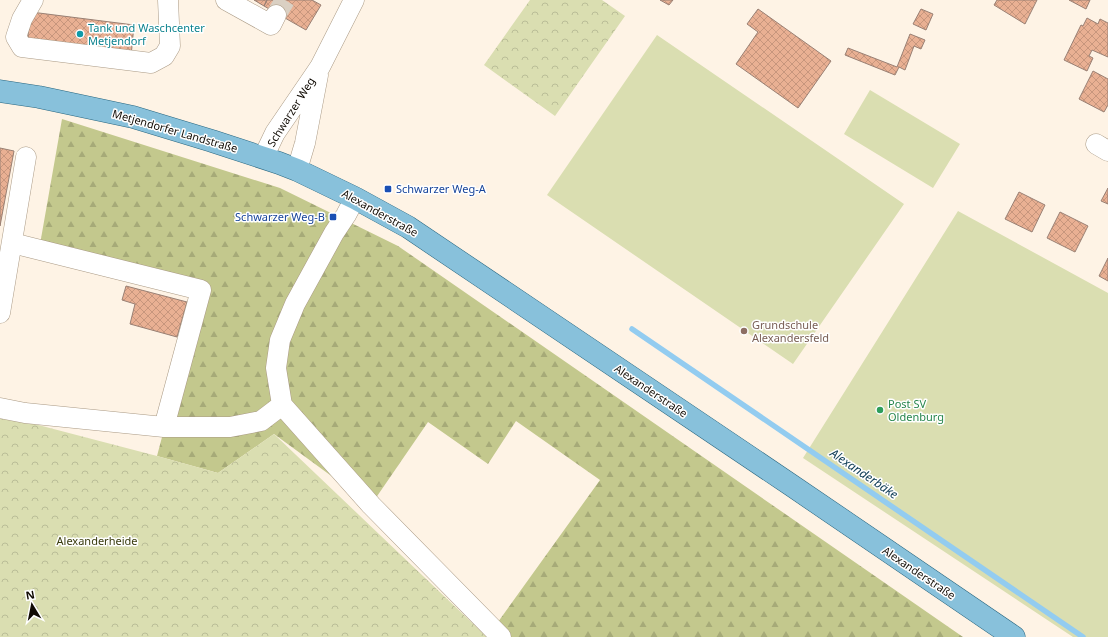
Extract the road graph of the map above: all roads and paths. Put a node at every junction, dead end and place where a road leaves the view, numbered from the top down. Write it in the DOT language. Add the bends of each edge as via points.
graph roads {
  1 [pos="33,0"];
  2 [pos="168,0"];
  3 [pos="226,0"];
  4 [pos="354,0"];
  5 [pos="276,15"];
  6 [pos="320,67"];
  7 [pos="0,90"];
  8 [pos="26,157"];
  9 [pos="280,163"];
  10 [pos="355,198"];
  11 [pos="12,243"];
  12 [pos="3,282"];
  13 [pos="0,313"];
  14 [pos="282,405"];
  15 [pos="0,408"];
  16 [pos="164,427"];
  17 [pos="500,637"];
  18 [pos="1014,637"];
  1 -- 2 [label="street" via="22,19 16,37 22,47 151,63 164,56 170,46"];
  3 -- 5 [label="street" via="271,25"];
  4 -- 6 [label="street, Schwarzer Weg"];
  6 -- 9 [label="street, Schwarzer Weg" via="305,144"];
  6 -- 9 [label="street, Schwarzer Weg" via="275,133"];
  7 -- 9 [label="main road, Metjendorfer Landstraße" via="132,117"];
  8 -- 11 [label="street"];
  9 -- 10 [label="main road, Alexanderstraße"];
  10 -- 14 [label="street" via="295,304 280,340 276,368"];
  10 -- 18 [label="main road, Alexanderstraße" via="415,232"];
  11 -- 12 [label="street"];
  11 -- 16 [label="street" via="201,290"];
  12 -- 13 [label="street"];
  14 -- 16 [label="street" via="261,421 230,428"];
  14 -- 17 [label="street" via="371,505"];
  15 -- 16 [label="street" via="25,413"];
}
